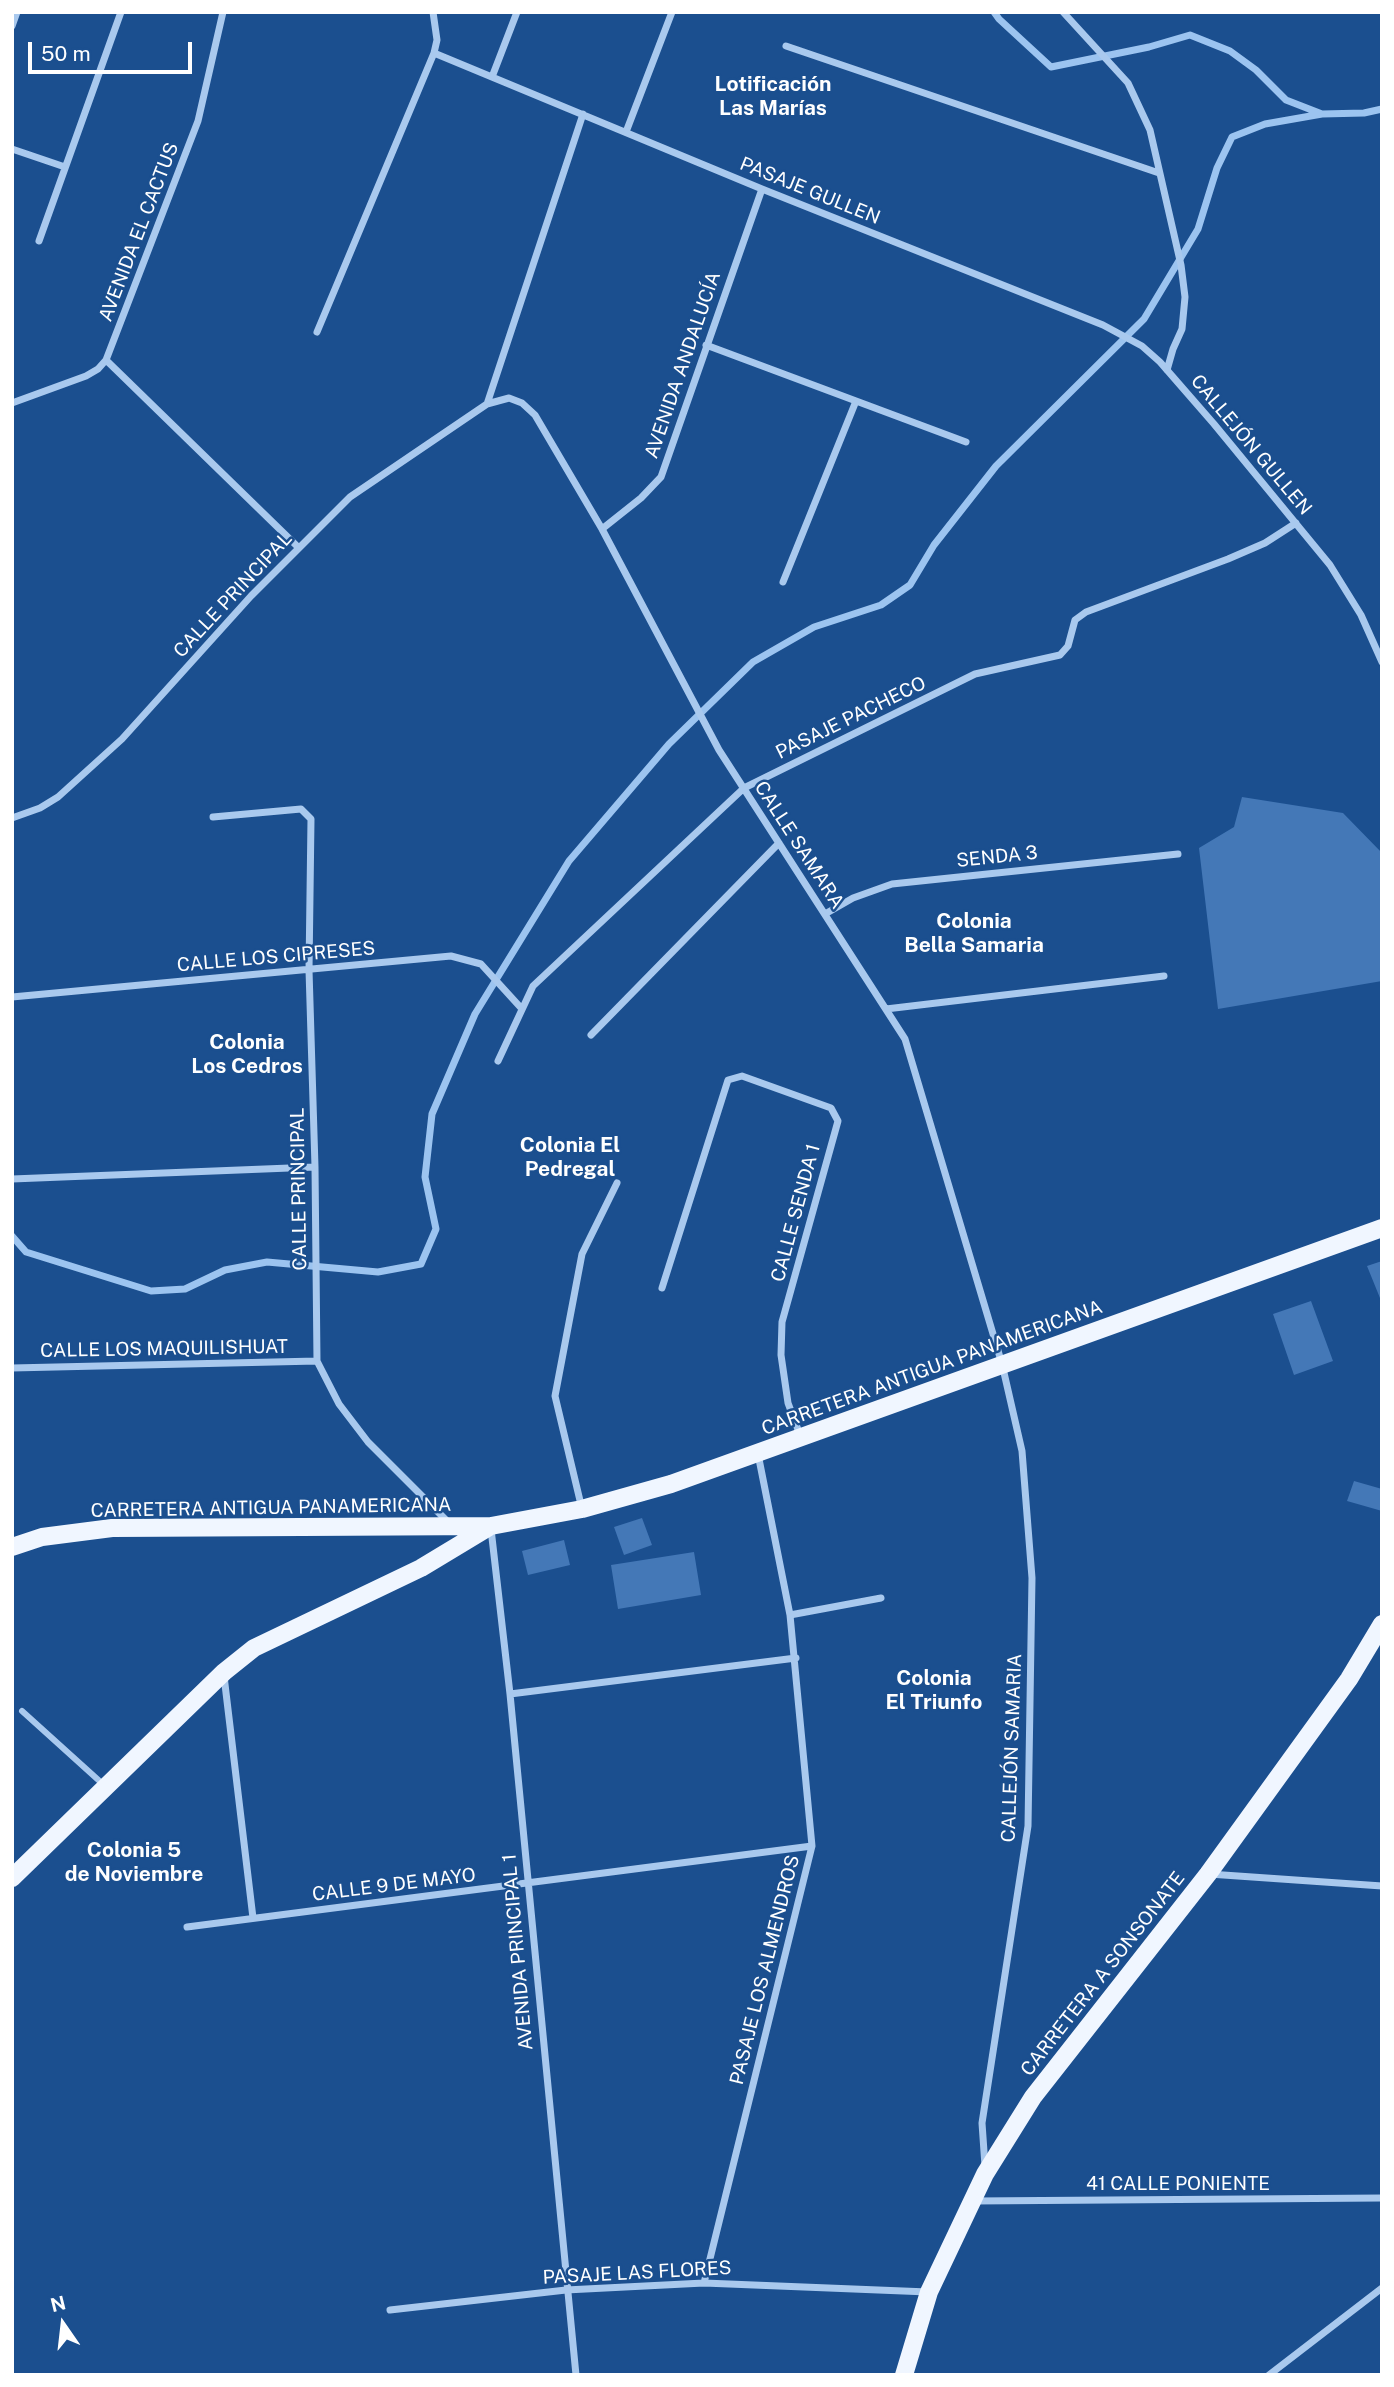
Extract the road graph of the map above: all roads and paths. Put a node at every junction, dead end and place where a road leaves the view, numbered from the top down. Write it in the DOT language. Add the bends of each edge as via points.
graph roads {
  1 [pos="17,12"];
  2 [pos="121,12"];
  3 [pos="223,12"];
  4 [pos="433,12"];
  5 [pos="517,12"];
  6 [pos="672,12"];
  7 [pos="1063,12"];
  8 [pos="12,26"];
  9 [pos="786,46"];
  10 [pos="434,53"];
  11 [pos="492,77"];
  12 [pos="583,114"];
  13 [pos="626,132"];
  14 [pos="12,149"];
  15 [pos="65,167"];
  16 [pos="1159,173"];
  17 [pos="762,189"];
  18 [pos="39,241"];
  19 [pos="317,332"];
  20 [pos="706,345"];
  21 [pos="106,360"];
  22 [pos="1167,370"];
  23 [pos="856,401"];
  24 [pos="12,403"];
  25 [pos="486,404"];
  26 [pos="966,442"];
  27 [pos="1296,523"];
  28 [pos="602,529"];
  29 [pos="299,548"];
  30 [pos="783,582"];
  31 [pos="1382,662"];
  32 [pos="744,788"];
  33 [pos="213,817"];
  34 [pos="12,818"];
  35 [pos="779,843"];
  36 [pos="1178,854"];
  37 [pos="825,914"];
  38 [pos="309,970"];
  39 [pos="1164,976"];
  40 [pos="12,997"];
  41 [pos="522,1009"];
  42 [pos="886,1009"];
  43 [pos="591,1035"];
  44 [pos="498,1061"];
  45 [pos="315,1167"];
  46 [pos="12,1179"];
  47 [pos="617,1183"];
  48 [pos="1382,1227"];
  49 [pos="662,1288"];
  50 [pos="317,1361"];
  51 [pos="1002,1364"];
  52 [pos="12,1368"];
  53 [pos="800,1436"];
  54 [pos="758,1453"];
  55 [pos="582,1509"];
  56 [pos="491,1526"];
  57 [pos="453,1527"];
  58 [pos="12,1547"];
  59 [pos="881,1598"];
  60 [pos="790,1615"];
  61 [pos="1382,1625"];
  62 [pos="796,1658"];
  63 [pos="224,1672"];
  64 [pos="510,1694"];
  65 [pos="22,1711"];
  66 [pos="107,1787"];
  67 [pos="812,1846"];
  68 [pos="1209,1874"];
  69 [pos="12,1878"];
  70 [pos="527,1883"];
  71 [pos="1382,1886"];
  72 [pos="253,1918"];
  73 [pos="187,1927"];
  74 [pos="985,2174"];
  75 [pos="1382,2199"];
  76 [pos="974,2201"];
  77 [pos="704,2283"];
  78 [pos="1382,2288"];
  79 [pos="566,2290"];
  80 [pos="929,2292"];
  81 [pos="390,2310"];
  82 [pos="576,2375"];
  83 [pos="904,2375"];
  84 [pos="1269,2375"];
  1 -- 8 [label="street"];
  2 -- 15 [label="street"];
  3 -- 21 [label="street, AVENIDA EL CACTUS" via="198,121"];
  4 -- 10 [label="street"];
  5 -- 11 [label="street"];
  6 -- 13 [label="street"];
  7 -- 16 [label="street, CALLEJÓN GULLEN" via="1128,83 1150,130"];
  9 -- 16 [label="street"];
  10 -- 11 [label="street, PASAJE GULLEN"];
  10 -- 19 [label="street"];
  11 -- 12 [label="street, PASAJE GULLEN"];
  12 -- 13 [label="street, PASAJE GULLEN"];
  12 -- 25 [label="street"];
  13 -- 17 [label="street, PASAJE GULLEN"];
  14 -- 15 [label="street"];
  15 -- 18 [label="street"];
  16 -- 22 [label="street, CALLEJÓN GULLEN" via="1185,297 1182,329"];
  17 -- 20 [label="street, AVENIDA ANDALUCÍA"];
  17 -- 22 [label="street, PASAJE GULLEN" via="1103,325 1142,346"];
  20 -- 23 [label="street"];
  20 -- 28 [label="street, AVENIDA ANDALUCÍA" via="661,477"];
  21 -- 24 [label="street" via="86,376"];
  21 -- 29 [label="street"];
  22 -- 27 [label="street, CALLEJÓN GULLEN"];
  23 -- 26 [label="street"];
  23 -- 30 [label="street"];
  25 -- 28 [label="street, CALLE SAMARA" via="509,398 535,415"];
  25 -- 29 [label="street, CALLE PRINCIPAL" via="350,497"];
  27 -- 31 [label="street, CALLEJÓN GULLEN" via="1347,589"];
  27 -- 32 [label="street, PASAJE PACHECO" via="1228,559 1086,612 1075,620 1068,646 1060,655 975,674"];
  28 -- 32 [label="street, CALLE SAMARA" via="719,750"];
  29 -- 34 [label="street, CALLE PRINCIPAL" via="122,739 58,797"];
  32 -- 35 [label="street, CALLE SAMARA"];
  32 -- 41 [label="street, PASAJE PACHECO" via="533,986"];
  33 -- 38 [label="street, CALLE PRINCIPAL" via="301,808 311,820"];
  35 -- 37 [label="street, CALLE SAMARA"];
  35 -- 43 [label="street"];
  36 -- 37 [label="street, SENDA 3" via="892,884"];
  37 -- 42 [label="street, CALLE SAMARA"];
  38 -- 40 [label="street, CALLE LOS CIPRESES"];
  38 -- 41 [label="street, CALLE LOS CIPRESES" via="451,956 481,964"];
  38 -- 45 [label="street, CALLE PRINCIPAL"];
  39 -- 42 [label="street"];
  41 -- 44 [label="street, PASAJE PACHECO"];
  42 -- 51 [label="street, CALLE SAMARA" via="905,1039"];
  45 -- 46 [label="street"];
  45 -- 50 [label="street, CALLE PRINCIPAL"];
  47 -- 55 [label="street" via="582,1254 555,1396"];
  48 -- 51 [label="main road, CARRETERA ANTIGUA PANAMERICANA"];
  49 -- 53 [label="street, CALLE SENDA 1" via="728,1080 742,1076 831,1108 838,1121 782,1322 788,1403"];
  50 -- 52 [label="street, CALLE LOS MAQUILISHUAT"];
  50 -- 57 [label="street, CALLE PRINCIPAL" via="339,1404 368,1442"];
  51 -- 53 [label="main road, CARRETERA ANTIGUA PANAMERICANA"];
  51 -- 74 [label="street, CALLEJÓN SAMARIA" via="1022,1451 1032,1578 1028,1826 982,2123"];
  53 -- 54 [label="main road, CARRETERA ANTIGUA PANAMERICANA"];
  54 -- 55 [label="main road, CARRETERA ANTIGUA PANAMERICANA"];
  54 -- 60 [label="street, PASAJE LOS ALMENDROS"];
  55 -- 56 [label="main road, CARRETERA ANTIGUA PANAMERICANA"];
  56 -- 57 [label="main road, CARRETERA ANTIGUA PANAMERICANA"];
  56 -- 63 [label="main road, CARRETERA ANTIGUA PANAMERICANA" via="421,1568 254,1648"];
  56 -- 64 [label="street, AVENIDA PRINCIPAL 1"];
  57 -- 58 [label="main road, CARRETERA ANTIGUA PANAMERICANA" via="112,1528 42,1537"];
  59 -- 60 [label="street"];
  60 -- 62 [label="street, PASAJE LOS ALMENDROS"];
  61 -- 68 [label="main road, CARRETERA A SONSONATE" via="1349,1679"];
  62 -- 64 [label="street"];
  62 -- 67 [label="street, PASAJE LOS ALMENDROS"];
  63 -- 66 [label="main road, CARRETERA ANTIGUA PANAMERICANA"];
  63 -- 72 [label="street"];
  64 -- 70 [label="street, AVENIDA PRINCIPAL 1"];
  65 -- 66 [label="street"];
  66 -- 69 [label="main road, CARRETERA ANTIGUA PANAMERICANA"];
  67 -- 70 [label="street, CALLE 9 DE MAYO"];
  67 -- 77 [label="street, PASAJE LOS ALMENDROS"];
  68 -- 71 [label="street"];
  68 -- 74 [label="main road, CARRETERA A SONSONATE" via="1033,2097"];
  70 -- 72 [label="street, CALLE 9 DE MAYO"];
  70 -- 79 [label="street, AVENIDA PRINCIPAL 1"];
  72 -- 73 [label="street, CALLE 9 DE MAYO"];
  74 -- 76 [label="main road, CARRETERA A SONSONATE"];
  75 -- 76 [label="street, 41 CALLE PONIENTE"];
  76 -- 80 [label="main road, CARRETERA A SONSONATE"];
  77 -- 79 [label="street, PASAJE LAS FLORES"];
  77 -- 80 [label="street, PASAJE LAS FLORES"];
  78 -- 84 [label="street"];
  79 -- 81 [label="street, PASAJE LAS FLORES"];
  79 -- 82 [label="street, AVENIDA PRINCIPAL 1"];
  80 -- 83 [label="main road, CARRETERA A SONSONATE"];
}
